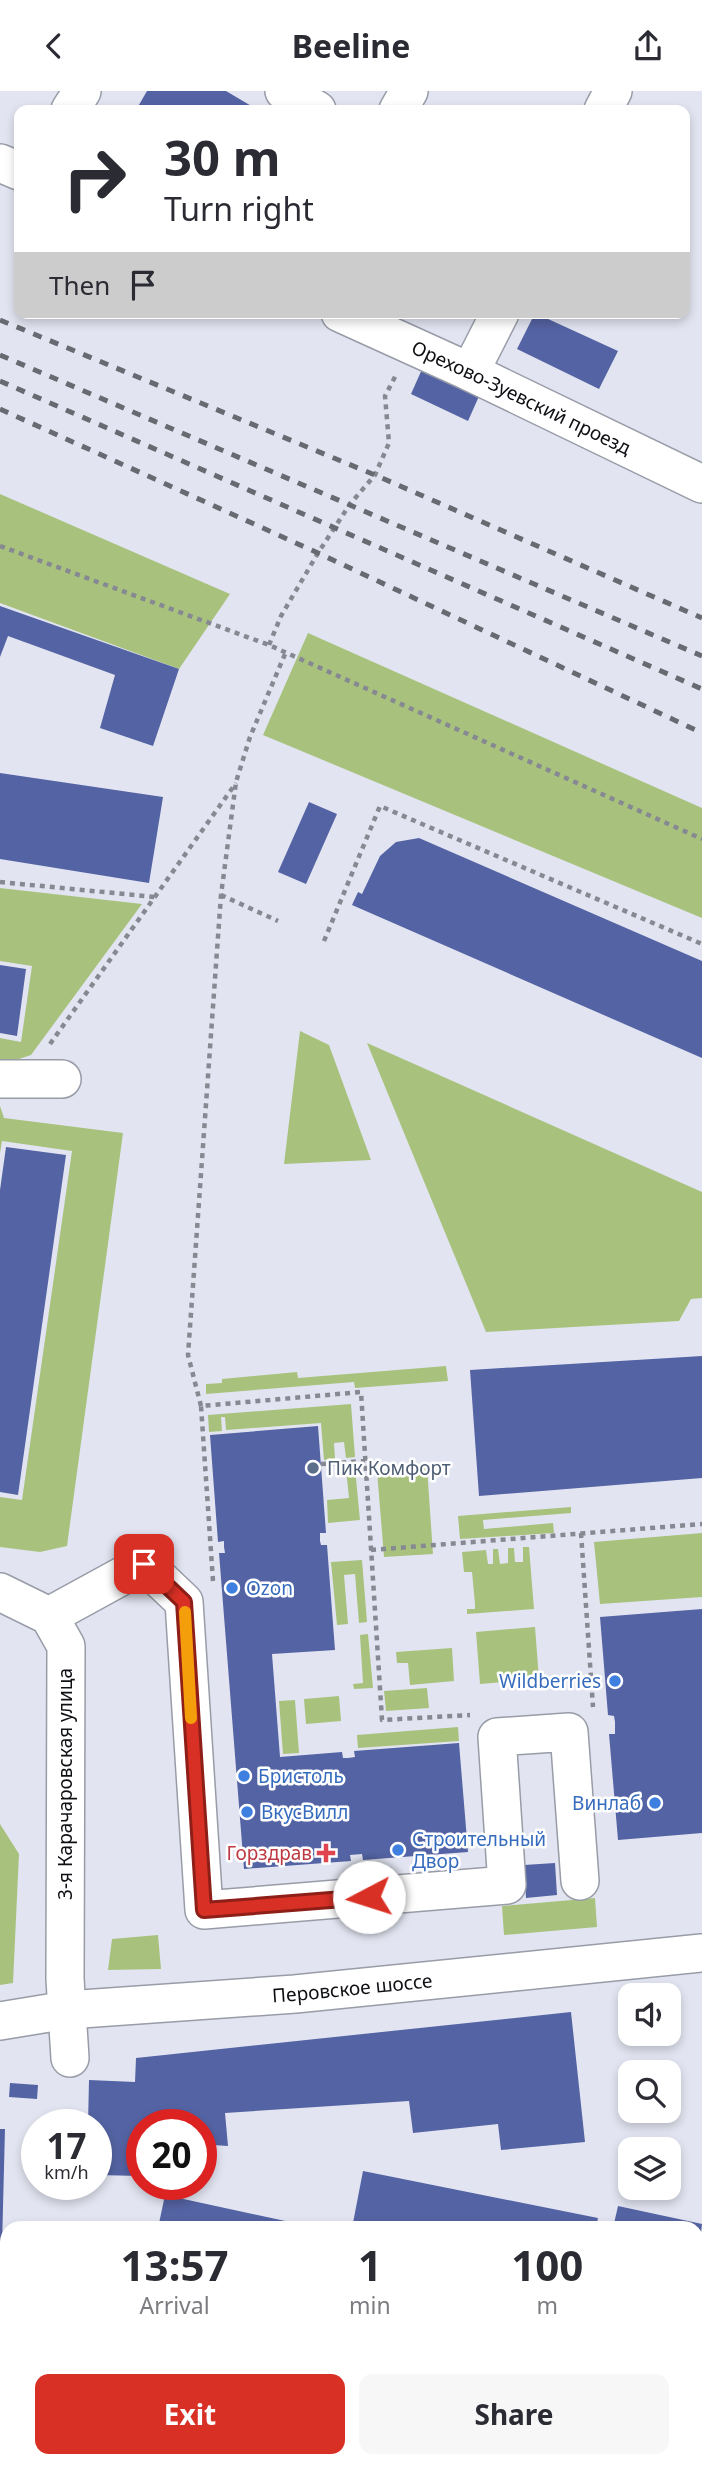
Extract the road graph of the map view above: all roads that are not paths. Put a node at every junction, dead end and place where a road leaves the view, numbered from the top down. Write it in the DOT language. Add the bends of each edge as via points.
graph roads {
  1 [pos="284,91"];
  2 [pos="308,105"];
  3 [pos="353,319"];
  4 [pos="497,319"];
  5 [pos="470,372"];
  6 [pos="702,484"];
  7 [pos="53,1066"];
  8 [pos="0,1079"];
  9 [pos="0,1593"];
  10 [pos="49,1616"];
  11 [pos="580,1881"];
  12 [pos="702,1953"];
  13 [pos="67,2010"];
  14 [pos="0,2021"];
  15 [pos="69,2059"];
  1 -- 2 [label="street"];
  3 -- 5 [label="street, Орехово-Зуевский проезд"];
  4 -- 5 [label="street"];
  5 -- 6 [label="street, Орехово-Зуевский проезд"];
  7 -- 8 [label="street"];
  9 -- 10 [label="street"];
  10 -- 11 [label="street" via="144,1564 184,1602 204,1910 507,1885 497,1737 569,1732"];
  10 -- 13 [label="street, 3-я Карачаровская улица" via="66,1646"];
  12 -- 13 [label="street, Перовское шоссе" via="295,1994"];
  13 -- 14 [label="street, Перовское шоссе"];
  13 -- 15 [label="street, 3-я Карачаровская улица"];
}
